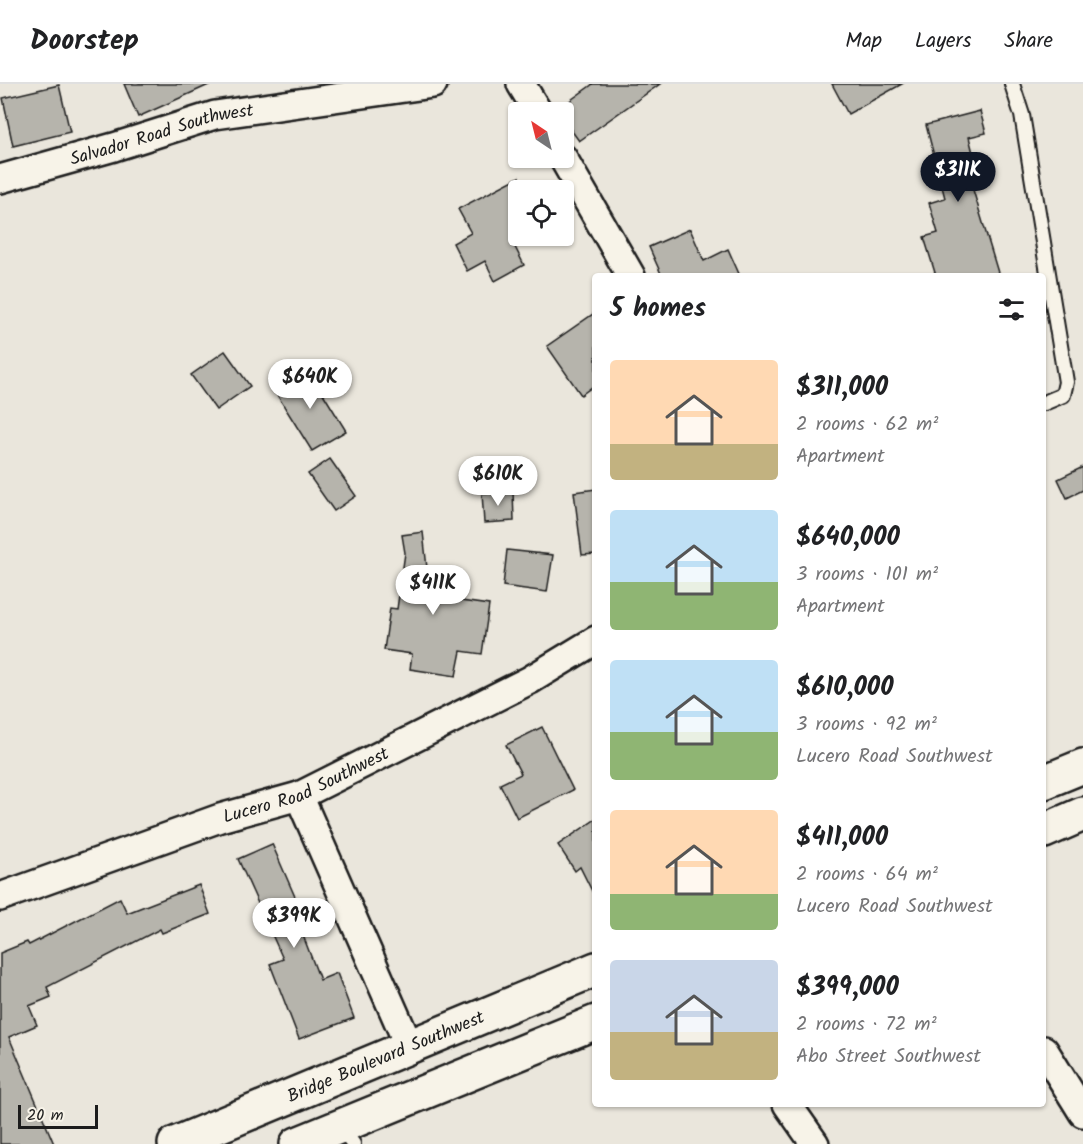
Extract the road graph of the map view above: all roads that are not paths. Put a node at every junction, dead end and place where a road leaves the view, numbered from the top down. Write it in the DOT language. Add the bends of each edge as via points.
graph roads {
  1 [pos="433,84"];
  2 [pos="521,84"];
  3 [pos="1012,84"];
  4 [pos="532,102"];
  5 [pos="569,168"];
  6 [pos="0,179"];
  7 [pos="629,273"];
  8 [pos="1046,402"];
  9 [pos="592,642"];
  10 [pos="1083,766"];
  11 [pos="1046,781"];
  12 [pos="299,796"];
  13 [pos="1083,814"];
  14 [pos="1046,830"];
  15 [pos="0,897"];
  16 [pos="592,971"];
  17 [pos="592,1024"];
  18 [pos="409,1046"];
  19 [pos="1046,1052"];
  20 [pos="1075,1082"];
  21 [pos="789,1107"];
  22 [pos="1083,1113"];
  23 [pos="346,1135"];
  24 [pos="175,1144"];
  25 [pos="297,1144"];
  26 [pos="815,1144"];
  1 -- 6 [label="street, Salvador Road Southwest" via="215,115"];
  2 -- 4 [label="street"];
  3 -- 8 [label="lane" via="1022,115 1066,382 1063,395"];
  5 -- 7 [label="street"];
  9 -- 12 [label="street, Lucero Road Southwest" via="530,680"];
  10 -- 11 [label="main road"];
  12 -- 15 [label="street, Lucero Road Southwest" via="220,818"];
  12 -- 18 [label="street"];
  13 -- 14 [label="main road"];
  16 -- 18 [label="main road, Bridge Boulevard Southwest"];
  17 -- 23 [label="main road"];
  18 -- 24 [label="main road, Bridge Boulevard Southwest"];
  19 -- 20 [label="street"];
  20 -- 22 [label="street"];
  21 -- 26 [label="street"];
  23 -- 25 [label="main road"];
}
